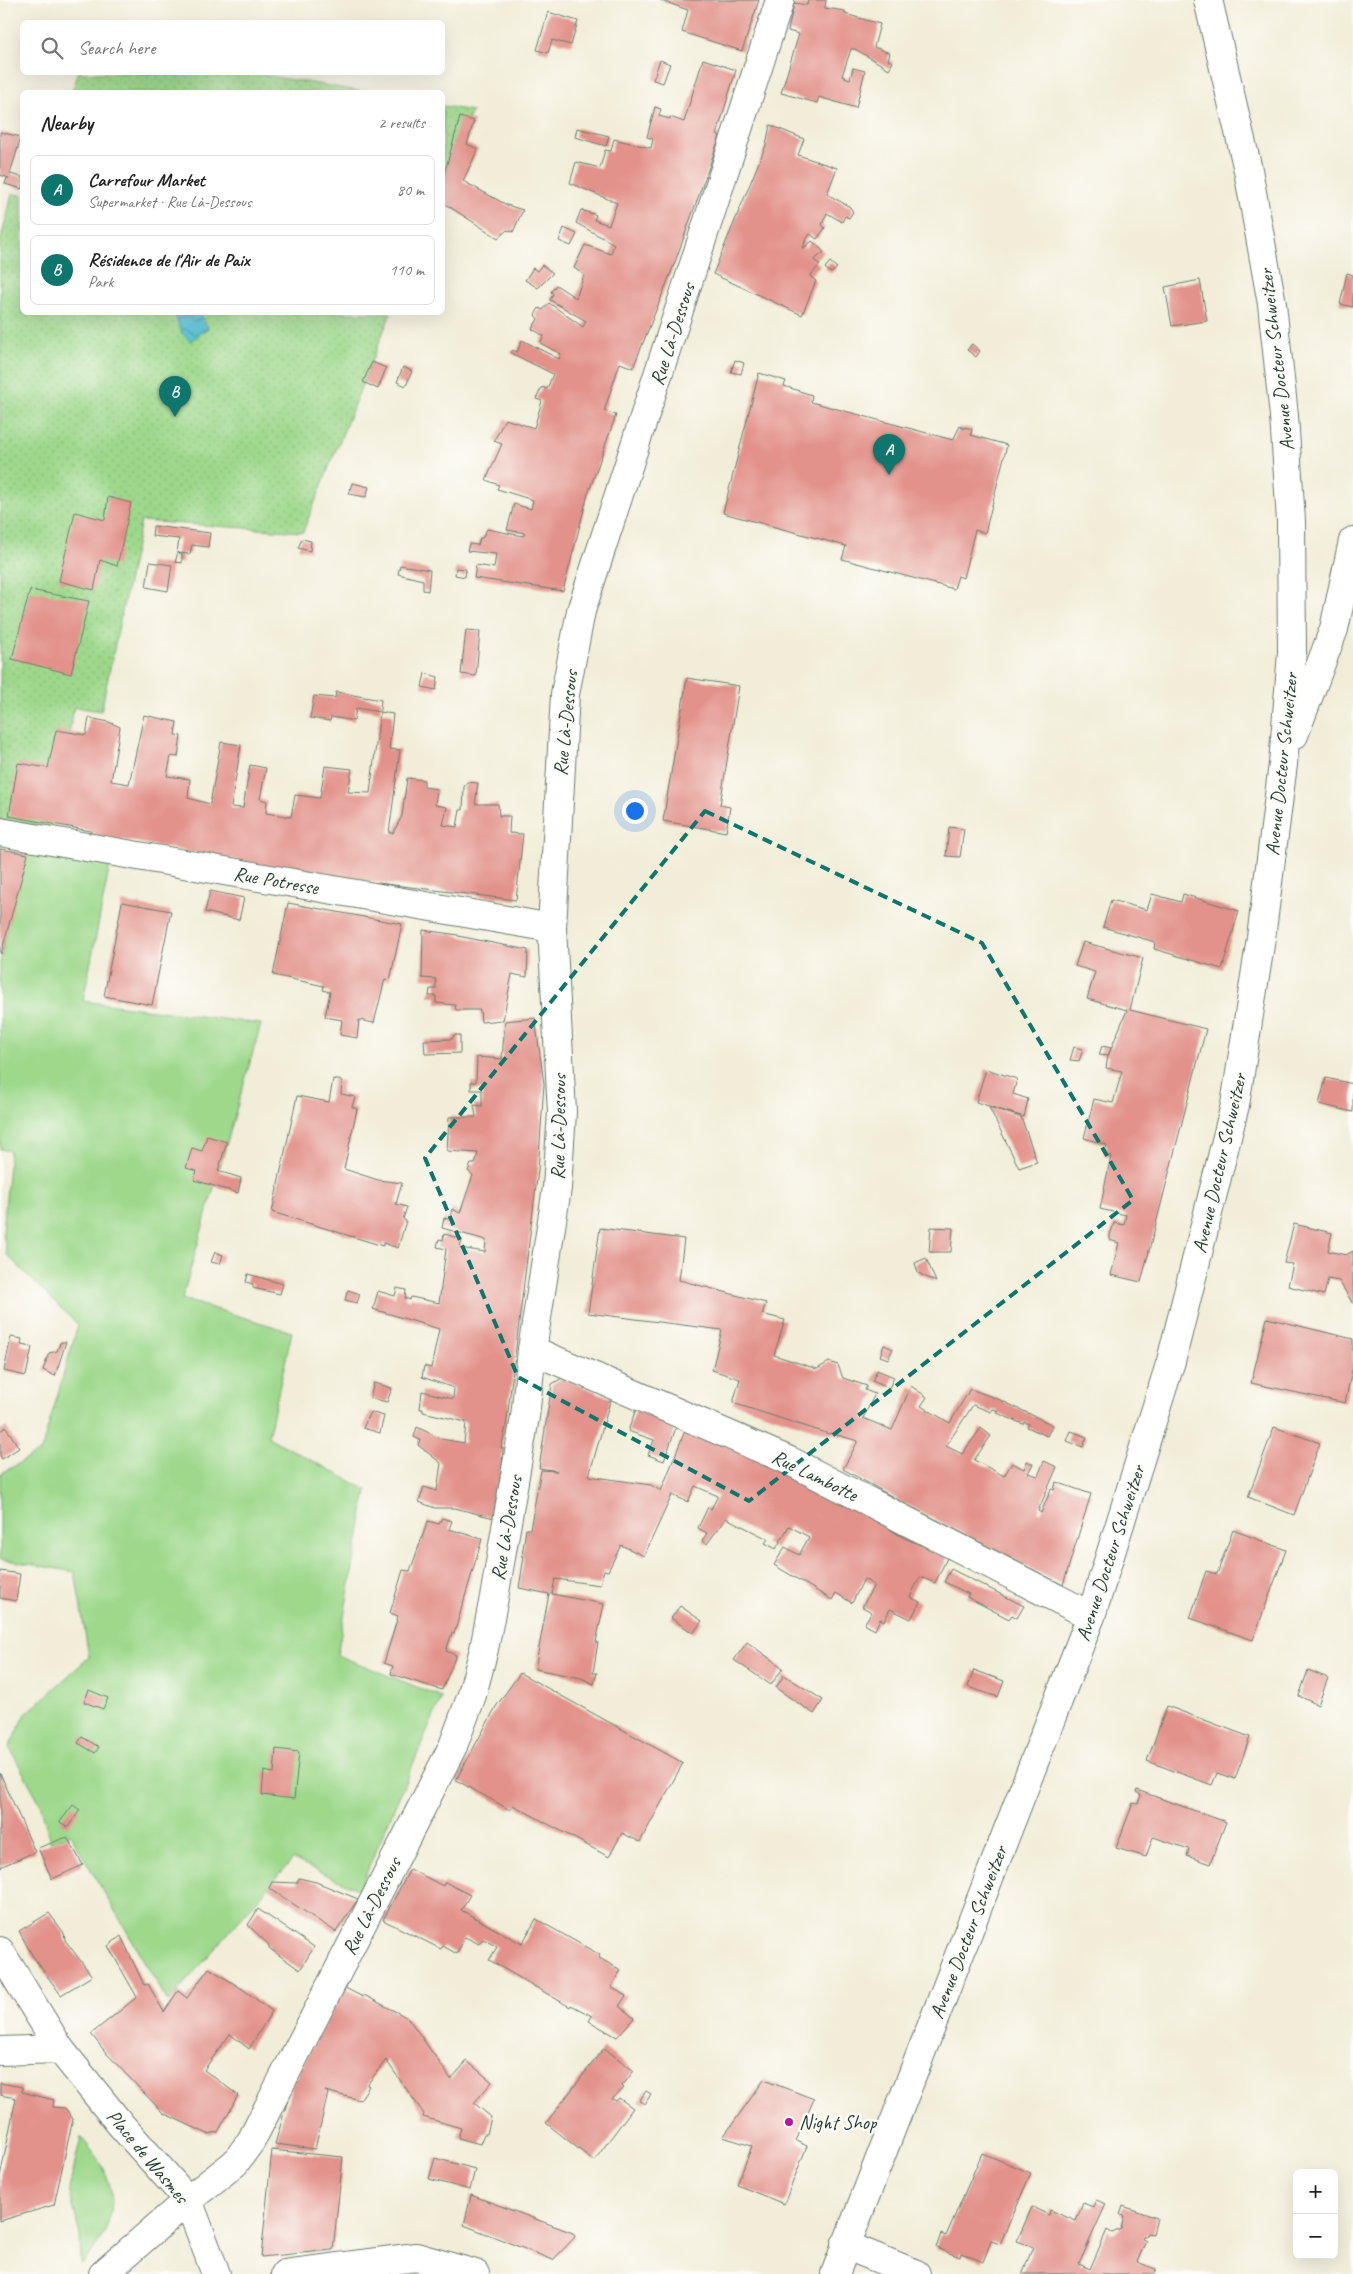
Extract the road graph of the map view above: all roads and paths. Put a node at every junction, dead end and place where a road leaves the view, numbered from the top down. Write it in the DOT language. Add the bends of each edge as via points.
graph roads {
  1 [pos="780,0"];
  2 [pos="1208,0"];
  3 [pos="1353,541"];
  4 [pos="1283,764"];
  5 [pos="0,832"];
  6 [pos="552,928"];
  7 [pos="532,1350"];
  8 [pos="1091,1616"];
  9 [pos="0,1952"];
  10 [pos="60,2050"];
  11 [pos="0,2051"];
  12 [pos="188,2200"];
  13 [pos="845,2245"];
  14 [pos="103,2274"];
  15 [pos="216,2274"];
  16 [pos="285,2274"];
  17 [pos="475,2274"];
  18 [pos="835,2274"];
  19 [pos="916,2274"];
  1 -- 6 [label="street, Rue Là-Dessous" via="581,611 565,694"];
  2 -- 4 [label="street, Avenue Docteur Schweitzer" via="1248,170 1272,304 1284,416 1291,521 1292,653"];
  3 -- 4 [label="street" via="1334,629"];
  4 -- 8 [label="street, Avenue Docteur Schweitzer" via="1235,1105 1171,1361"];
  5 -- 6 [label="street, Rue Potresse"];
  6 -- 7 [label="street, Rue Là-Dessous" via="562,1112 557,1188"];
  7 -- 8 [label="street, Rue Lambotte" via="790,1461"];
  7 -- 12 [label="street, Rue Là-Dessous" via="525,1417 484,1649 472,1695 453,1746 251,2141 235,2163"];
  8 -- 13 [label="street, Avenue Docteur Schweitzer"];
  9 -- 10 [label="street, Place de Wasmes"];
  10 -- 11 [label="street"];
  10 -- 12 [label="street, Place de Wasmes" via="120,2125"];
  12 -- 14 [label="street, Rue Là-Dessous"];
  12 -- 15 [label="street, Place de Wasmes"];
  13 -- 18 [label="street, Avenue Docteur Schweitzer"];
  13 -- 19 [label="street"];
  16 -- 17 [label="street" via="416,2257"];
}
